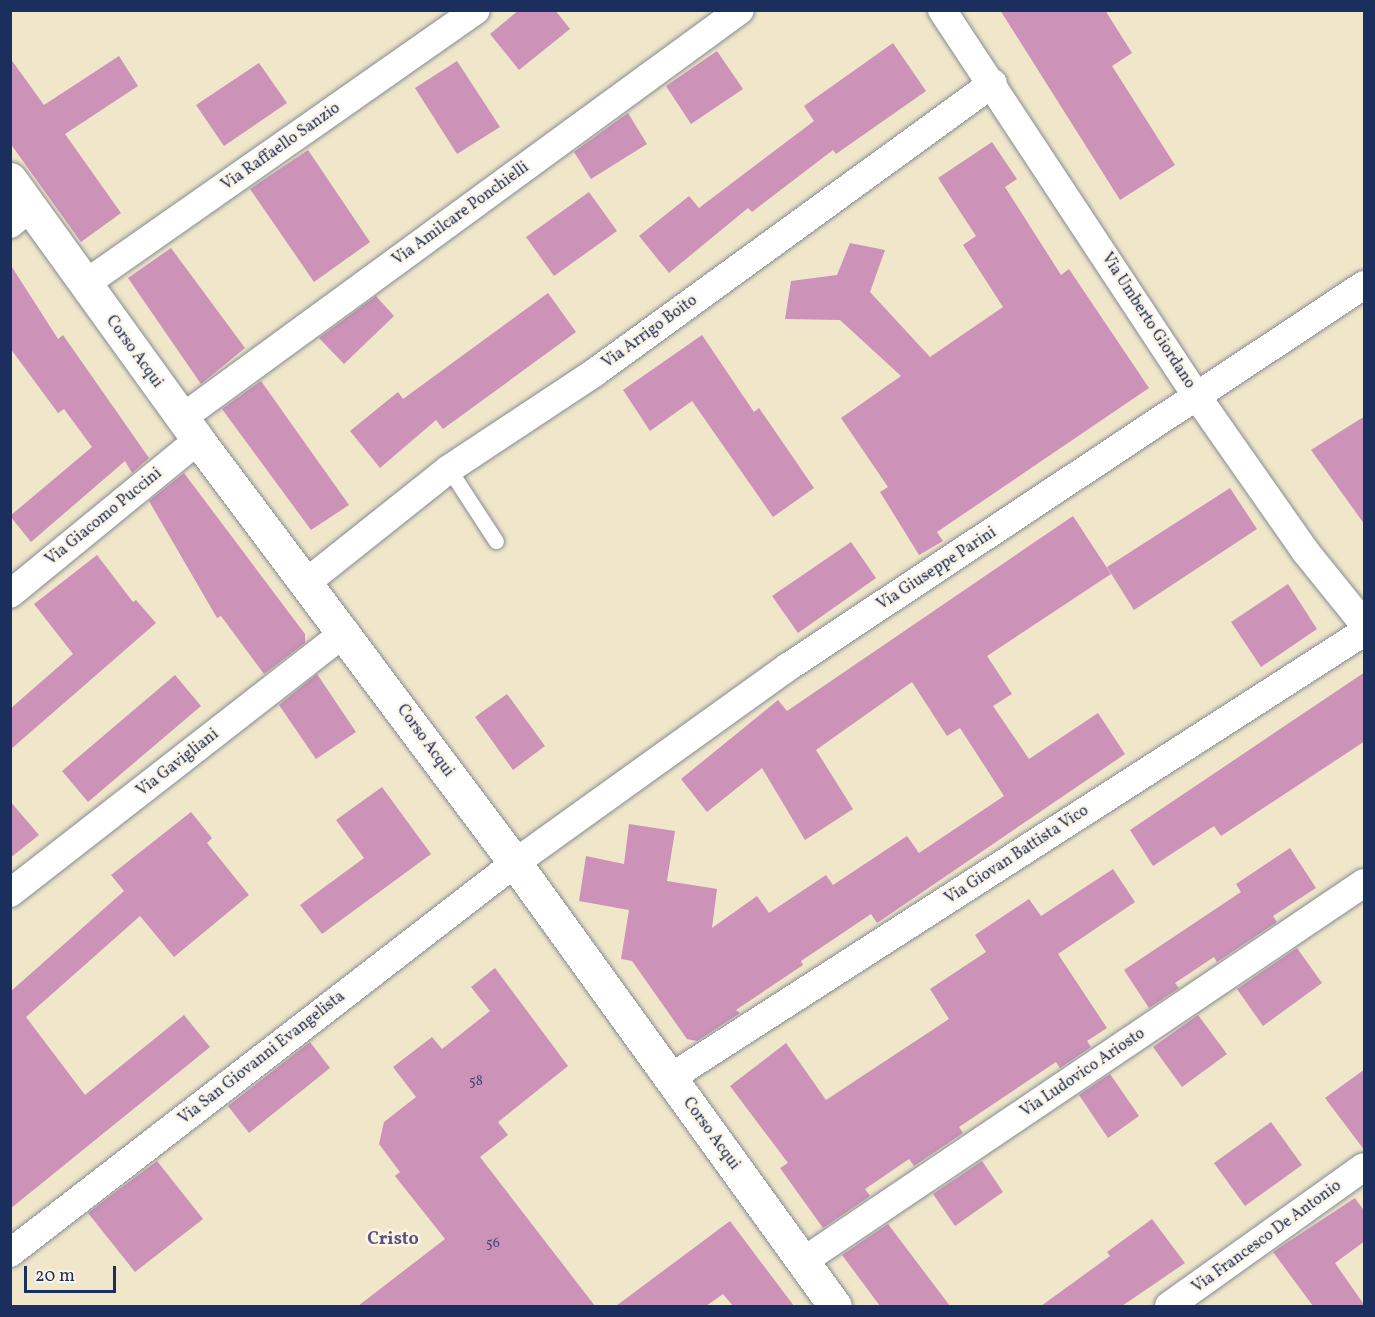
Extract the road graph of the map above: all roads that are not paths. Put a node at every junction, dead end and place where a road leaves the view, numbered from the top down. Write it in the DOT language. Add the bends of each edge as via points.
graph roads {
  1 [pos="476,10"];
  2 [pos="740,10"];
  3 [pos="942,10"];
  4 [pos="993,83"];
  5 [pos="10,179"];
  6 [pos="21,215"];
  7 [pos="85,284"];
  8 [pos="1365,285"];
  9 [pos="1198,398"];
  10 [pos="190,429"];
  11 [pos="449,469"];
  12 [pos="496,540"];
  13 [pos="307,582"];
  14 [pos="10,594"];
  15 [pos="1365,624"];
  16 [pos="345,632"];
  17 [pos="1365,632"];
  18 [pos="515,863"];
  19 [pos="1365,883"];
  20 [pos="10,893"];
  21 [pos="670,1078"];
  22 [pos="1365,1167"];
  23 [pos="10,1253"];
  24 [pos="802,1262"];
  25 [pos="835,1306"];
  26 [pos="1170,1306"];
  1 -- 7 [label="street, Via Raffaello Sanzio"];
  2 -- 10 [label="street, Via Amilcare Ponchielli"];
  3 -- 4 [label="street, Via Umberto Giordano"];
  4 -- 9 [label="street, Via Umberto Giordano"];
  4 -- 11 [label="street, Via Arrigo Boito" via="594,373"];
  5 -- 6 [label="street, Corso Acqui"];
  6 -- 7 [label="street, Corso Acqui"];
  7 -- 10 [label="street, Corso Acqui"];
  8 -- 9 [label="street, Via Giuseppe Parini"];
  9 -- 15 [label="street, Via Umberto Giordano" via="1305,551"];
  9 -- 18 [label="street, Via Giuseppe Parini" via="788,667"];
  10 -- 13 [label="street, Corso Acqui"];
  10 -- 14 [label="street, Via Giacomo Puccini"];
  11 -- 12 [label="lane"];
  11 -- 13 [label="street, Via Arrigo Boito"];
  13 -- 16 [label="street, Corso Acqui"];
  16 -- 18 [label="street, Corso Acqui"];
  16 -- 20 [label="street, Via Gavigliani"];
  17 -- 21 [label="street, Via Giovan Battista Vico"];
  18 -- 21 [label="street, Corso Acqui"];
  18 -- 23 [label="street, Via San Giovanni Evangelista"];
  19 -- 24 [label="street, Via Ludovico Ariosto"];
  21 -- 24 [label="street, Corso Acqui"];
  22 -- 26 [label="street, Via Francesco De Antonio"];
  24 -- 25 [label="street, Corso Acqui"];
}
